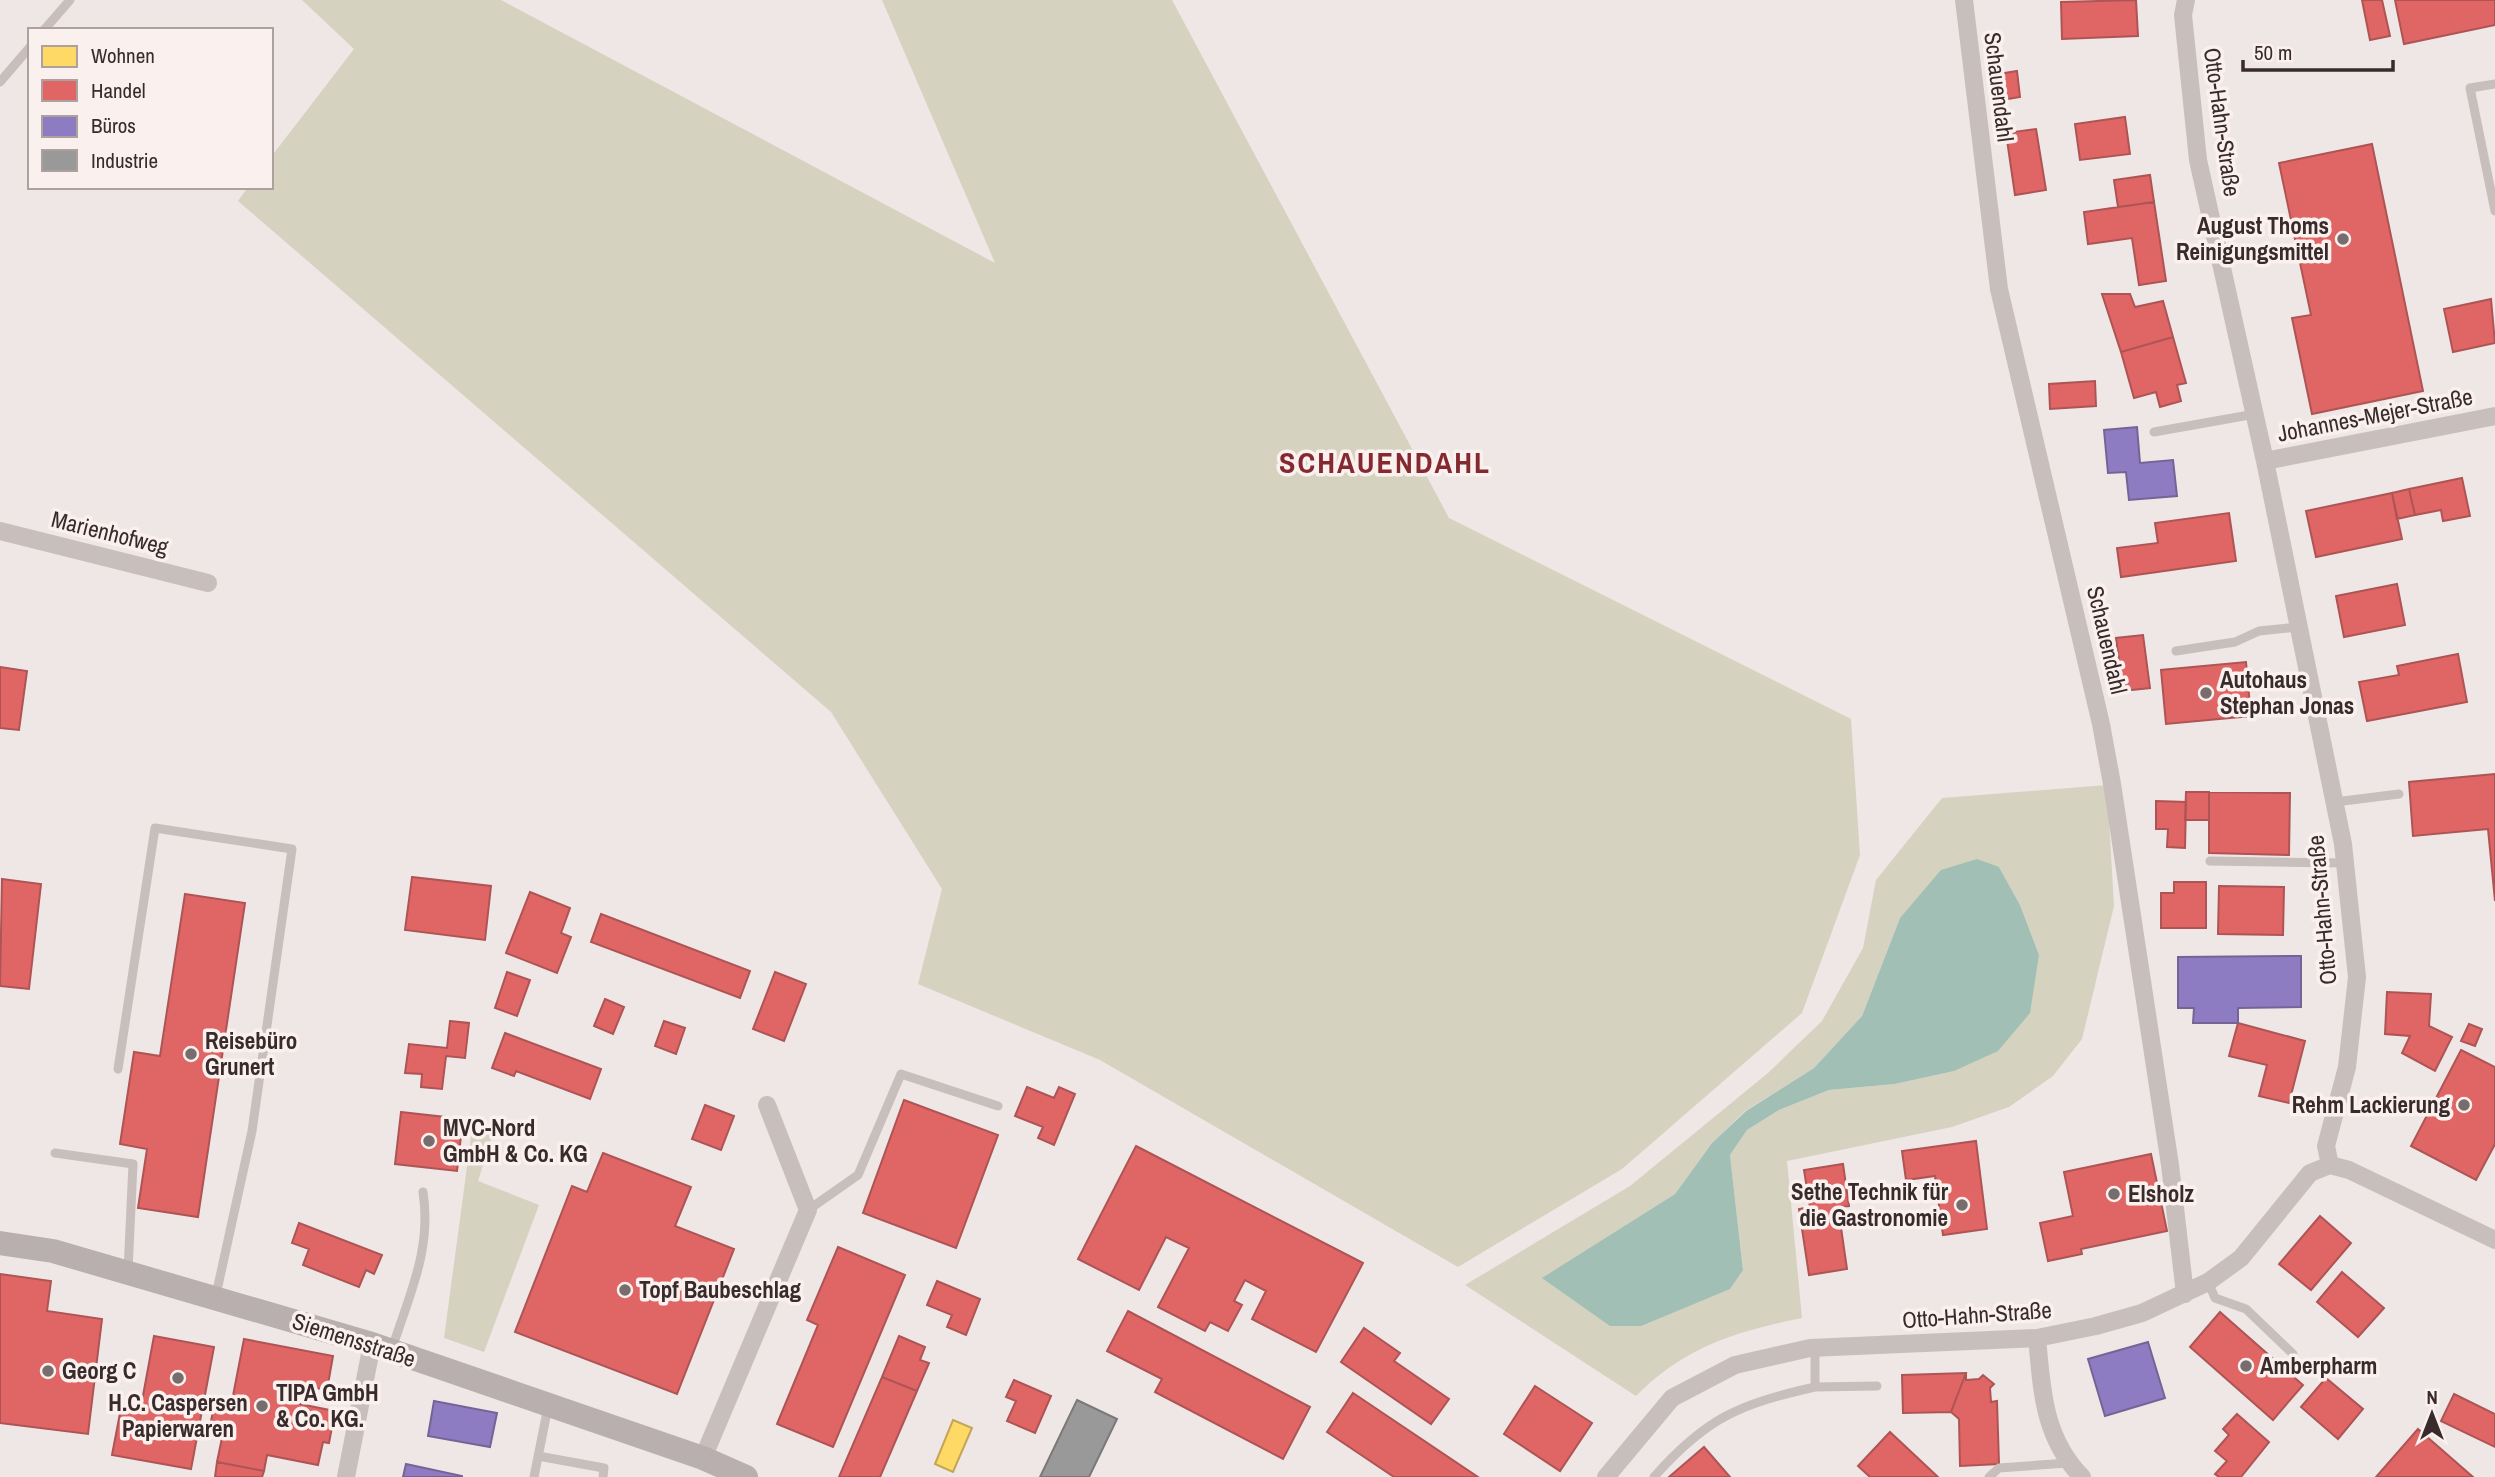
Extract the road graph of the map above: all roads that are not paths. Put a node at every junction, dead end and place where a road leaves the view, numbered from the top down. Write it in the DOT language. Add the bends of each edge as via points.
graph roads {
  1 [pos="70,0"];
  2 [pos="1964,0"];
  3 [pos="2186,0"];
  4 [pos="46,28"];
  5 [pos="28,49"];
  6 [pos="0,82"];
  7 [pos="2495,84"];
  8 [pos="2495,211"];
  9 [pos="2255,414"];
  10 [pos="2495,416"];
  11 [pos="2154,432"];
  12 [pos="2265,461"];
  13 [pos="0,531"];
  14 [pos="208,583"];
  15 [pos="2299,627"];
  16 [pos="2176,651"];
  17 [pos="2399,794"];
  18 [pos="2335,802"];
  19 [pos="2210,861"];
  20 [pos="2345,863"];
  21 [pos="118,1069"];
  22 [pos="767,1105"];
  23 [pos="998,1106"];
  24 [pos="55,1153"];
  25 [pos="2329,1165"];
  26 [pos="424,1192"];
  27 [pos="808,1210"];
  28 [pos="2495,1240"];
  29 [pos="0,1243"];
  30 [pos="128,1272"];
  31 [pos="2208,1282"];
  32 [pos="2185,1294"];
  33 [pos="216,1297"];
  34 [pos="2037,1338"];
  35 [pos="1815,1347"];
  36 [pos="382,1348"];
  37 [pos="2293,1354"];
  38 [pos="1877,1386"];
  39 [pos="1815,1387"];
  40 [pos="549,1405"];
  41 [pos="538,1456"];
  42 [pos="703,1458"];
  43 [pos="2068,1463"];
  44 [pos="346,1477"];
  45 [pos="534,1477"];
  46 [pos="603,1477"];
  47 [pos="746,1477"];
  48 [pos="1606,1477"];
  49 [pos="1654,1477"];
  50 [pos="1989,1477"];
  51 [pos="2082,1477"];
  1 -- 4 [label="lane"];
  2 -- 32 [label="street, Schauendahl" via="1999,289 2112,784"];
  3 -- 9 [label="street, Otto-Hahn-Straße" via="2183,15 2197,160"];
  5 -- 6 [label="lane"];
  7 -- 8 [label="lane" via="2470,88"];
  9 -- 11 [label="lane"];
  9 -- 12 [label="street, Otto-Hahn-Straße"];
  10 -- 12 [label="street, Johannes-Mejer-Straße"];
  12 -- 15 [label="street, Otto-Hahn-Straße"];
  13 -- 14 [label="street, Marienhofweg"];
  15 -- 16 [label="lane" via="2259,631 2235,642"];
  15 -- 18 [label="street, Otto-Hahn-Straße"];
  17 -- 18 [label="lane"];
  18 -- 20 [label="street, Otto-Hahn-Straße"];
  19 -- 20 [label="lane"];
  20 -- 25 [label="street, Otto-Hahn-Straße" via="2357,977 2347,1067 2326,1146"];
  21 -- 33 [label="lane" via="155,828 292,849 252,1131"];
  22 -- 27 [label="street"];
  23 -- 27 [label="lane" via="901,1074 858,1175"];
  24 -- 30 [label="lane" via="133,1164"];
  25 -- 28 [label="street" via="2349,1170"];
  25 -- 31 [label="street, Otto-Hahn-Straße" via="2310,1173 2241,1258"];
  26 -- 36 [label="lane" via="426,1242"];
  27 -- 42 [label="street"];
  29 -- 30 [label="street, Siemensstraße" via="53,1251"];
  30 -- 33 [label="street, Siemensstraße"];
  31 -- 32 [label="street, Otto-Hahn-Straße"];
  31 -- 37 [label="lane" via="2215,1298 2246,1309"];
  32 -- 34 [label="street, Otto-Hahn-Straße" via="2142,1313"];
  33 -- 36 [label="street, Siemensstraße"];
  34 -- 35 [label="street, Otto-Hahn-Straße"];
  34 -- 43 [label="street" via="2047,1423"];
  35 -- 39 [label="lane"];
  35 -- 48 [label="street, Otto-Hahn-Straße" via="1735,1365 1671,1398"];
  36 -- 40 [label="street, Siemensstraße"];
  36 -- 44 [label="street"];
  38 -- 39 [label="lane"];
  39 -- 49 [label="lane" via="1718,1418 1684,1444"];
  40 -- 41 [label="lane"];
  40 -- 42 [label="street, Siemensstraße"];
  41 -- 45 [label="lane"];
  41 -- 46 [label="lane" via="604,1468"];
  42 -- 47 [label="street, Siemensstraße"];
  43 -- 50 [label="lane" via="1999,1468"];
  43 -- 51 [label="street"];
}
